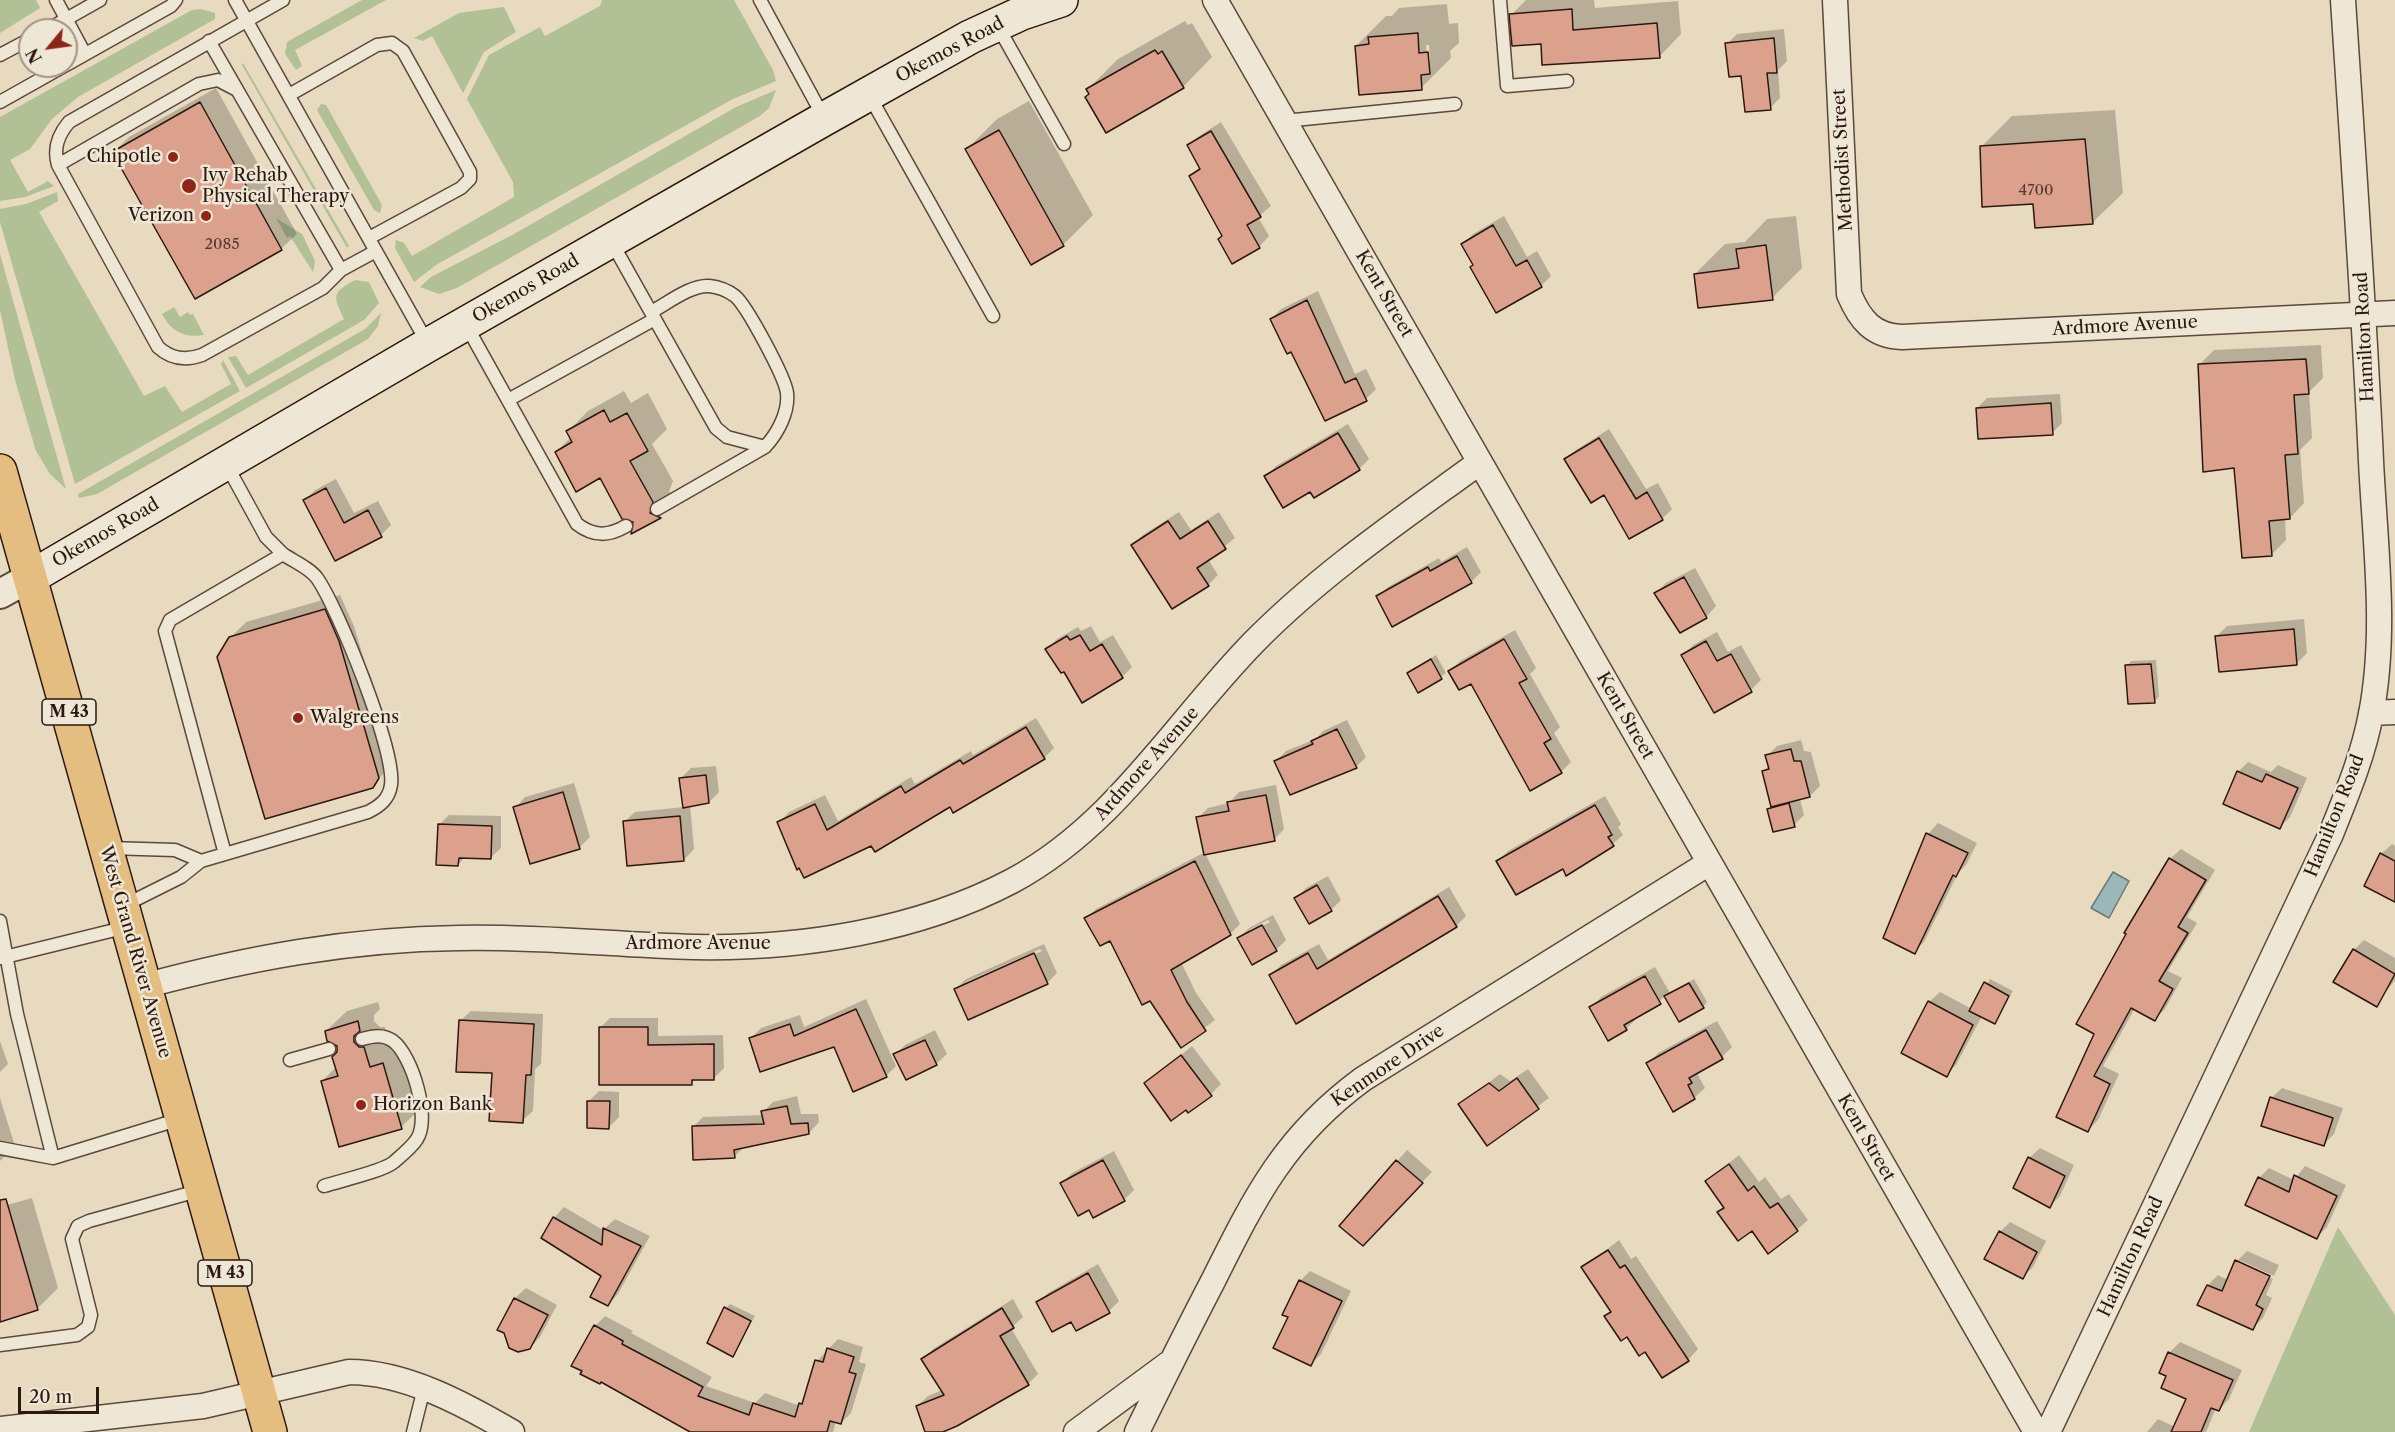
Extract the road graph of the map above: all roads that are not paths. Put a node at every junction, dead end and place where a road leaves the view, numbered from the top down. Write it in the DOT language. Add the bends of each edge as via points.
graph roads {
  1 [pos="56,0"];
  2 [pos="100,0"];
  3 [pos="176,0"];
  4 [pos="235,0"];
  5 [pos="283,0"];
  6 [pos="760,0"];
  7 [pos="1061,0"];
  8 [pos="1215,0"];
  9 [pos="1500,0"];
  10 [pos="1835,0"];
  11 [pos="2343,0"];
  12 [pos="65,18"];
  13 [pos="68,18"];
  14 [pos="246,20"];
  15 [pos="996,24"];
  16 [pos="78,40"];
  17 [pos="209,41"];
  18 [pos="18,45"];
  19 [pos="86,54"];
  20 [pos="0,55"];
  21 [pos="78,58"];
  22 [pos="42,78"];
  23 [pos="1567,81"];
  24 [pos="238,91"];
  25 [pos="868,94"];
  26 [pos="289,95"];
  27 [pos="0,102"];
  28 [pos="1455,104"];
  29 [pos="824,118"];
  30 [pos="1284,121"];
  31 [pos="1064,144"];
  32 [pos="58,165"];
  33 [pos="369,238"];
  34 [pos="611,240"];
  35 [pos="376,251"];
  36 [pos="341,270"];
  37 [pos="2395,313"];
  38 [pos="653,316"];
  39 [pos="993,316"];
  40 [pos="2364,316"];
  41 [pos="1861,318"];
  42 [pos="465,324"];
  43 [pos="428,345"];
  44 [pos="508,400"];
  45 [pos="765,447"];
  46 [pos="1480,462"];
  47 [pos="226,463"];
  48 [pos="0,471"];
  49 [pos="657,509"];
  50 [pos="626,526"];
  51 [pos="283,554"];
  52 [pos="31,577"];
  53 [pos="0,594"];
  54 [pos="2383,712"];
  55 [pos="106,848"];
  56 [pos="225,854"];
  57 [pos="201,861"];
  58 [pos="1709,863"];
  59 [pos="125,916"];
  60 [pos="0,921"];
  61 [pos="3,957"];
  62 [pos="144,986"];
  63 [pos="362,1039"];
  64 [pos="330,1049"];
  65 [pos="290,1060"];
  66 [pos="182,1119"];
  67 [pos="0,1148"];
  68 [pos="53,1158"];
  69 [pos="324,1186"];
  70 [pos="202,1190"];
  71 [pos="0,1345"];
  72 [pos="1172,1361"];
  73 [pos="424,1388"];
  74 [pos="259,1393"];
  75 [pos="0,1429"];
  76 [pos="510,1431"];
  77 [pos="270,1432"];
  78 [pos="414,1432"];
  79 [pos="1076,1432"];
  80 [pos="1137,1432"];
  81 [pos="2036,1432"];
  82 [pos="2048,1432"];
  1 -- 12 [label="lane"];
  2 -- 13 [label="lane"];
  3 -- 19 [label="lane"];
  4 -- 14 [label="lane"];
  5 -- 14 [label="lane"];
  6 -- 29 [label="lane"];
  7 -- 15 [label="main road, Okemos Road"];
  8 -- 30 [label="street, Kent Street"];
  9 -- 23 [label="lane" via="1507,86"];
  10 -- 41 [label="street, Methodist Street" via="1849,294"];
  11 -- 40 [label="street, Hamilton Road"];
  14 -- 17 [label="lane"];
  14 -- 26 [label="lane"];
  15 -- 25 [label="main road, Okemos Road"];
  15 -- 31 [label="lane"];
  16 -- 19 [label="lane"];
  17 -- 24 [label="lane"];
  17 -- 32 [label="lane" via="69,122 57,144"];
  18 -- 20 [label="lane"];
  19 -- 21 [label="lane"];
  22 -- 27 [label="lane"];
  24 -- 32 [label="lane" via="218,80 199,84"];
  24 -- 36 [label="lane"];
  25 -- 29 [label="main road, Okemos Road"];
  25 -- 39 [label="lane"];
  26 -- 33 [label="lane"];
  26 -- 33 [label="lane" via="376,45 392,43 402,51 470,172 470,179 461,188"];
  28 -- 30 [label="lane"];
  29 -- 34 [label="main road, Okemos Road"];
  30 -- 46 [label="street, Kent Street"];
  32 -- 36 [label="lane" via="158,347 172,356 202,355 323,288"];
  33 -- 35 [label="lane"];
  34 -- 38 [label="lane"];
  34 -- 42 [label="main road, Okemos Road"];
  35 -- 36 [label="lane"];
  35 -- 43 [label="lane"];
  37 -- 40 [label="street, Ardmore Avenue"];
  38 -- 44 [label="lane"];
  38 -- 45 [label="lane" via="716,428 727,437"];
  38 -- 45 [label="lane" via="695,288 706,286 726,290 741,302 784,379 787,393 785,413"];
  40 -- 41 [label="street, Ardmore Avenue" via="1902,337 1880,333"];
  40 -- 54 [label="street, Hamilton Road"];
  42 -- 43 [label="main road, Okemos Road"];
  42 -- 44 [label="lane"];
  43 -- 47 [label="main road, Okemos Road"];
  44 -- 50 [label="lane" via="577,524 598,534"];
  45 -- 49 [label="lane"];
  46 -- 58 [label="street, Kent Street"];
  46 -- 62 [label="street, Ardmore Avenue" via="1354,554 1252,644 1092,825 1011,882 972,899 890,925 786,943 696,947 405,939 304,951"];
  47 -- 51 [label="lane" via="266,537"];
  47 -- 52 [label="main road, Okemos Road"];
  48 -- 52 [label="main road, West Grand River Avenue / M 43"];
  51 -- 56 [label="lane" via="170,620 165,631"];
  51 -- 56 [label="lane" via="315,576 343,626 379,728 391,786 383,802 368,812"];
  52 -- 53 [label="street, Okemos Road"];
  52 -- 55 [label="main road, West Grand River Avenue / M 43"];
  54 -- 82 [label="street, Hamilton Road" via="2331,834"];
  55 -- 57 [label="lane" via="175,850"];
  55 -- 59 [label="main road, West Grand River Avenue / M 43"];
  56 -- 57 [label="lane"];
  57 -- 59 [label="lane"];
  58 -- 72 [label="street, Kenmore Drive" via="1363,1079 1323,1111 1296,1138 1255,1196"];
  58 -- 81 [label="street, Kent Street"];
  59 -- 61 [label="lane"];
  59 -- 62 [label="main road, West Grand River Avenue / M 43"];
  60 -- 61 [label="lane"];
  61 -- 68 [label="lane"];
  62 -- 66 [label="main road, West Grand River Avenue / M 43"];
  63 -- 69 [label="lane" via="384,1036 404,1054 416,1080 422,1111 418,1138 392,1165"];
  64 -- 65 [label="lane"];
  66 -- 68 [label="lane"];
  66 -- 70 [label="main road, West Grand River Avenue / M 43"];
  67 -- 68 [label="lane"];
  70 -- 71 [label="lane" via="78,1226 72,1239 91,1315 88,1327 77,1335"];
  70 -- 74 [label="main road, West Grand River Avenue / M 43"];
  72 -- 79 [label="street"];
  72 -- 80 [label="street, Kenmore Drive"];
  73 -- 74 [label="street" via="386,1375 349,1372"];
  73 -- 76 [label="street"];
  73 -- 78 [label="lane"];
  74 -- 75 [label="street" via="203,1406"];
  74 -- 77 [label="main road, West Grand River Avenue / M 43"];
}
